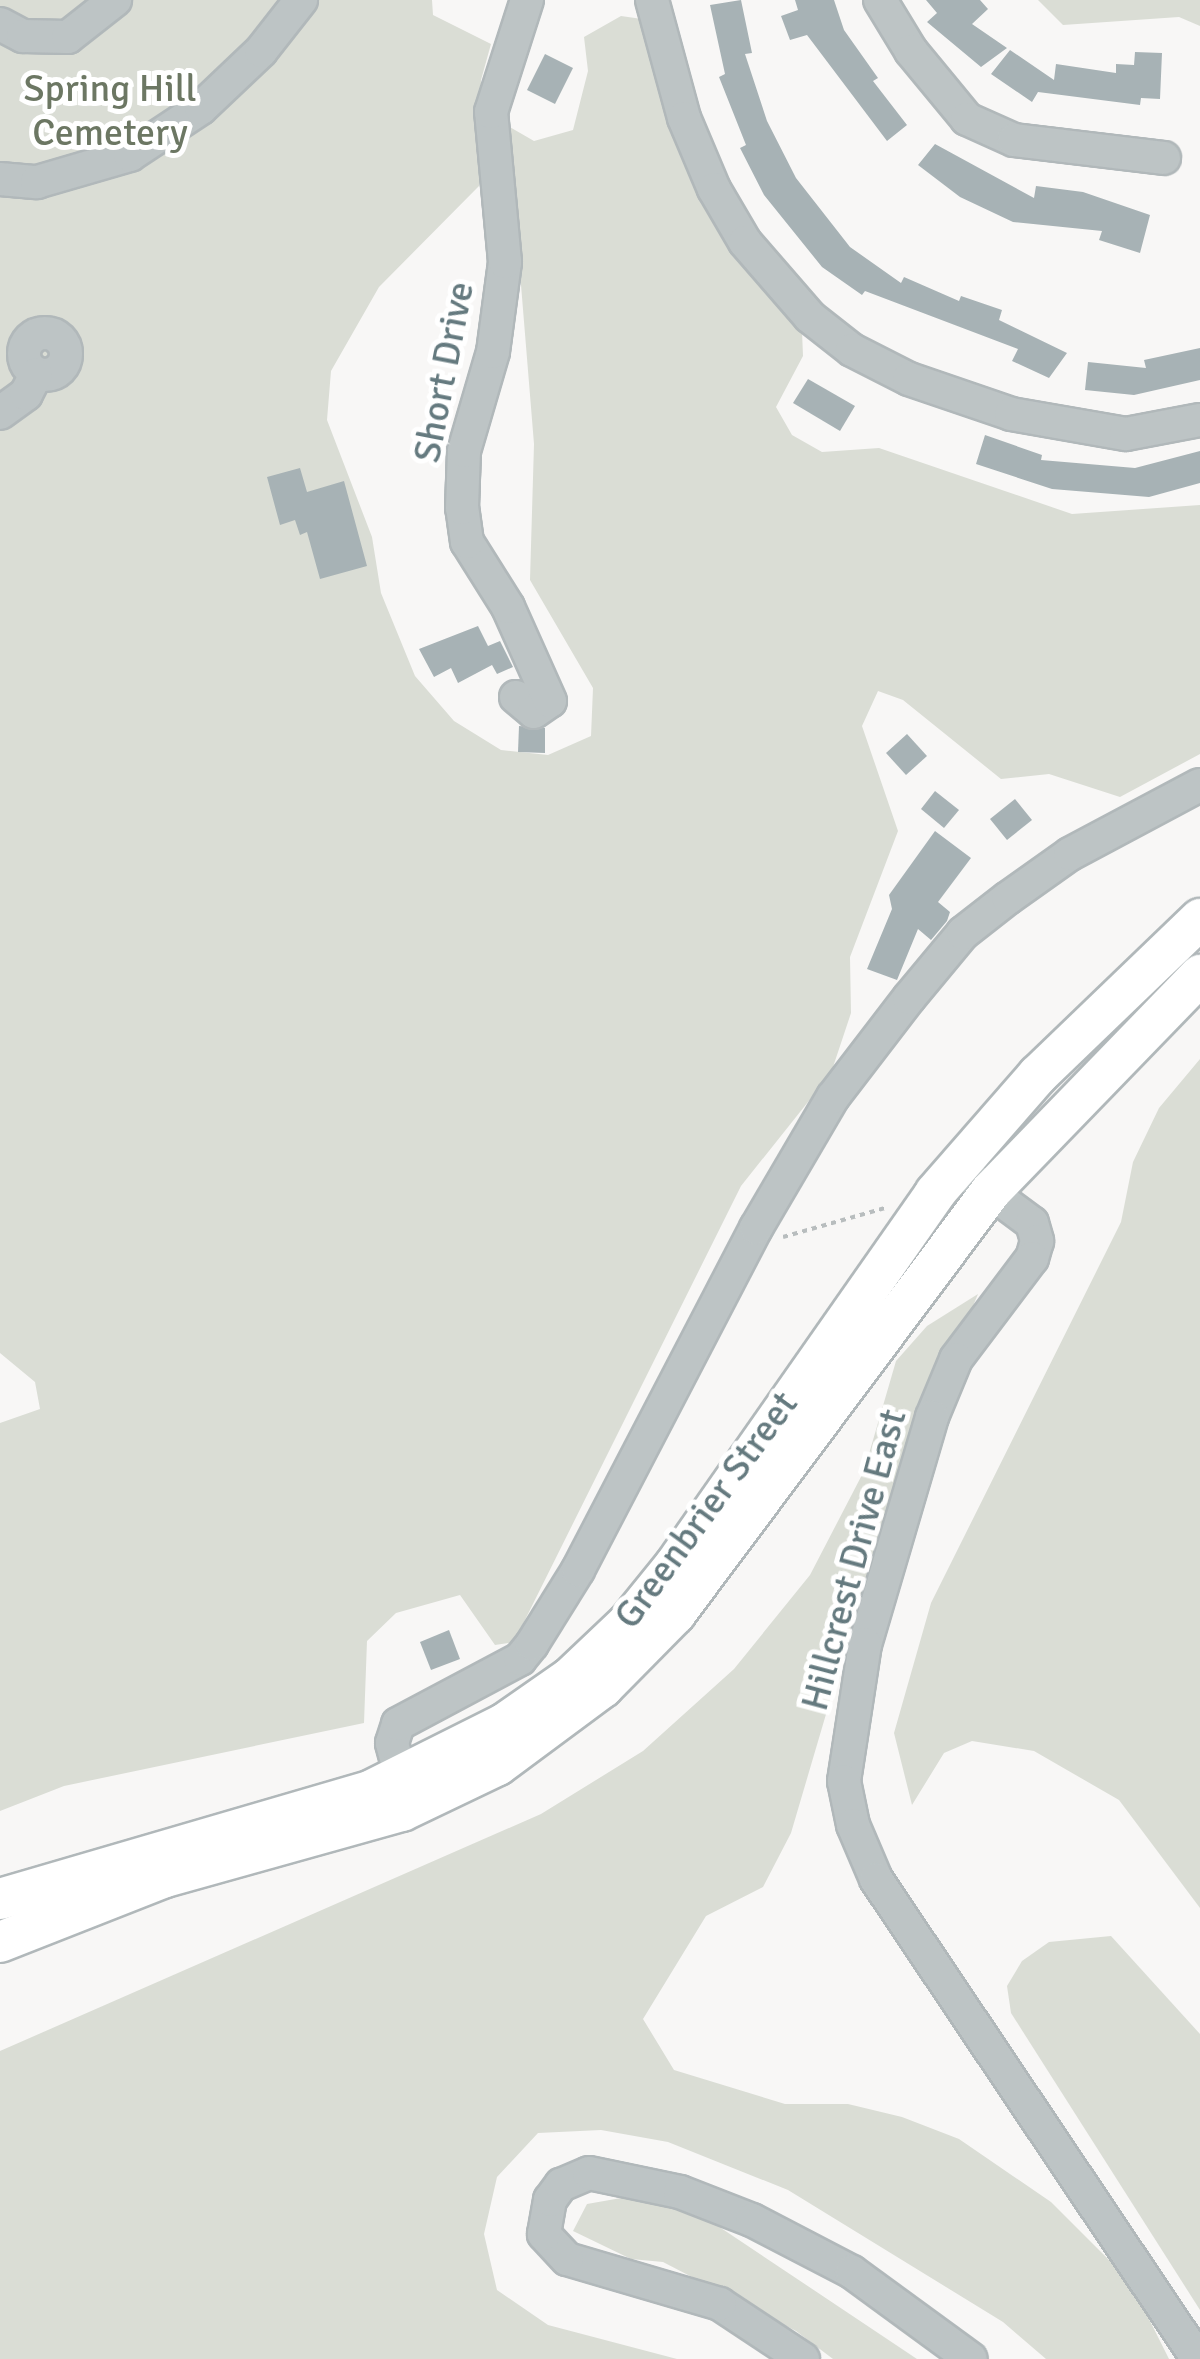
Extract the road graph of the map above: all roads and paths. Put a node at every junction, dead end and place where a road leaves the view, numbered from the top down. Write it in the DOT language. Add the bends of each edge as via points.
graph roads {
  1 [pos="115,0"];
  2 [pos="301,0"];
  3 [pos="527,0"];
  4 [pos="652,0"];
  5 [pos="880,0"];
  6 [pos="0,24"];
  7 [pos="1164,158"];
  8 [pos="0,179"];
  9 [pos="36,374"];
  10 [pos="0,413"];
  11 [pos="1200,420"];
  12 [pos="516,696"];
  13 [pos="1200,784"];
  14 [pos="1200,919"];
  15 [pos="1200,976"];
  16 [pos="946,1180"];
  17 [pos="991,1191"];
  18 [pos="745,1248"];
  19 [pos="401,1776"];
  20 [pos="0,1899"];
  21 [pos="0,1942"];
  22 [pos="803,2359"];
  23 [pos="970,2359"];
  24 [pos="1198,2359"];
  1 -- 6 [label="street" via="68,37 23,36"];
  2 -- 8 [label="street" via="261,51 201,108 130,154 37,182"];
  3 -- 12 [label="street, Short Drive" via="491,112 506,262 492,352 464,451 462,508 466,542 508,608 550,701 534,712"];
  4 -- 11 [label="street" via="684,118 714,189 745,242 810,318 852,350 909,378 1011,414 1126,434"];
  5 -- 7 [label="street" via="910,51 967,119 1014,140"];
  9 -- 10 [label="street" via="26,394"];
  13 -- 18 [label="street" via="1070,854 963,933 833,1097"];
  14 -- 16 [label="main road, Greenbrier Street" via="1038,1075"];
  15 -- 17 [label="main road, Greenbrier Street"];
  16 -- 17 [label="street, Hillcrest Drive East"];
  16 -- 18 [label="path"];
  16 -- 19 [label="main road, Greenbrier Street" via="628,1622 545,1697"];
  17 -- 21 [label="main road, Greenbrier Street" via="664,1626 548,1730 498,1765 402,1810 165,1876"];
  17 -- 24 [label="street, Hillcrest Drive East" via="1032,1223 1037,1241 1032,1258 956,1359 932,1416 865,1644 844,1782 876,1879"];
  18 -- 19 [label="street" via="578,1570 532,1644 520,1658 398,1724 392,1743"];
  19 -- 20 [label="main road, Greenbrier Street"];
  22 -- 23 [label="street" via="720,2304 567,2260 544,2234 550,2200 561,2185 589,2173 680,2192 852,2272"];
}
